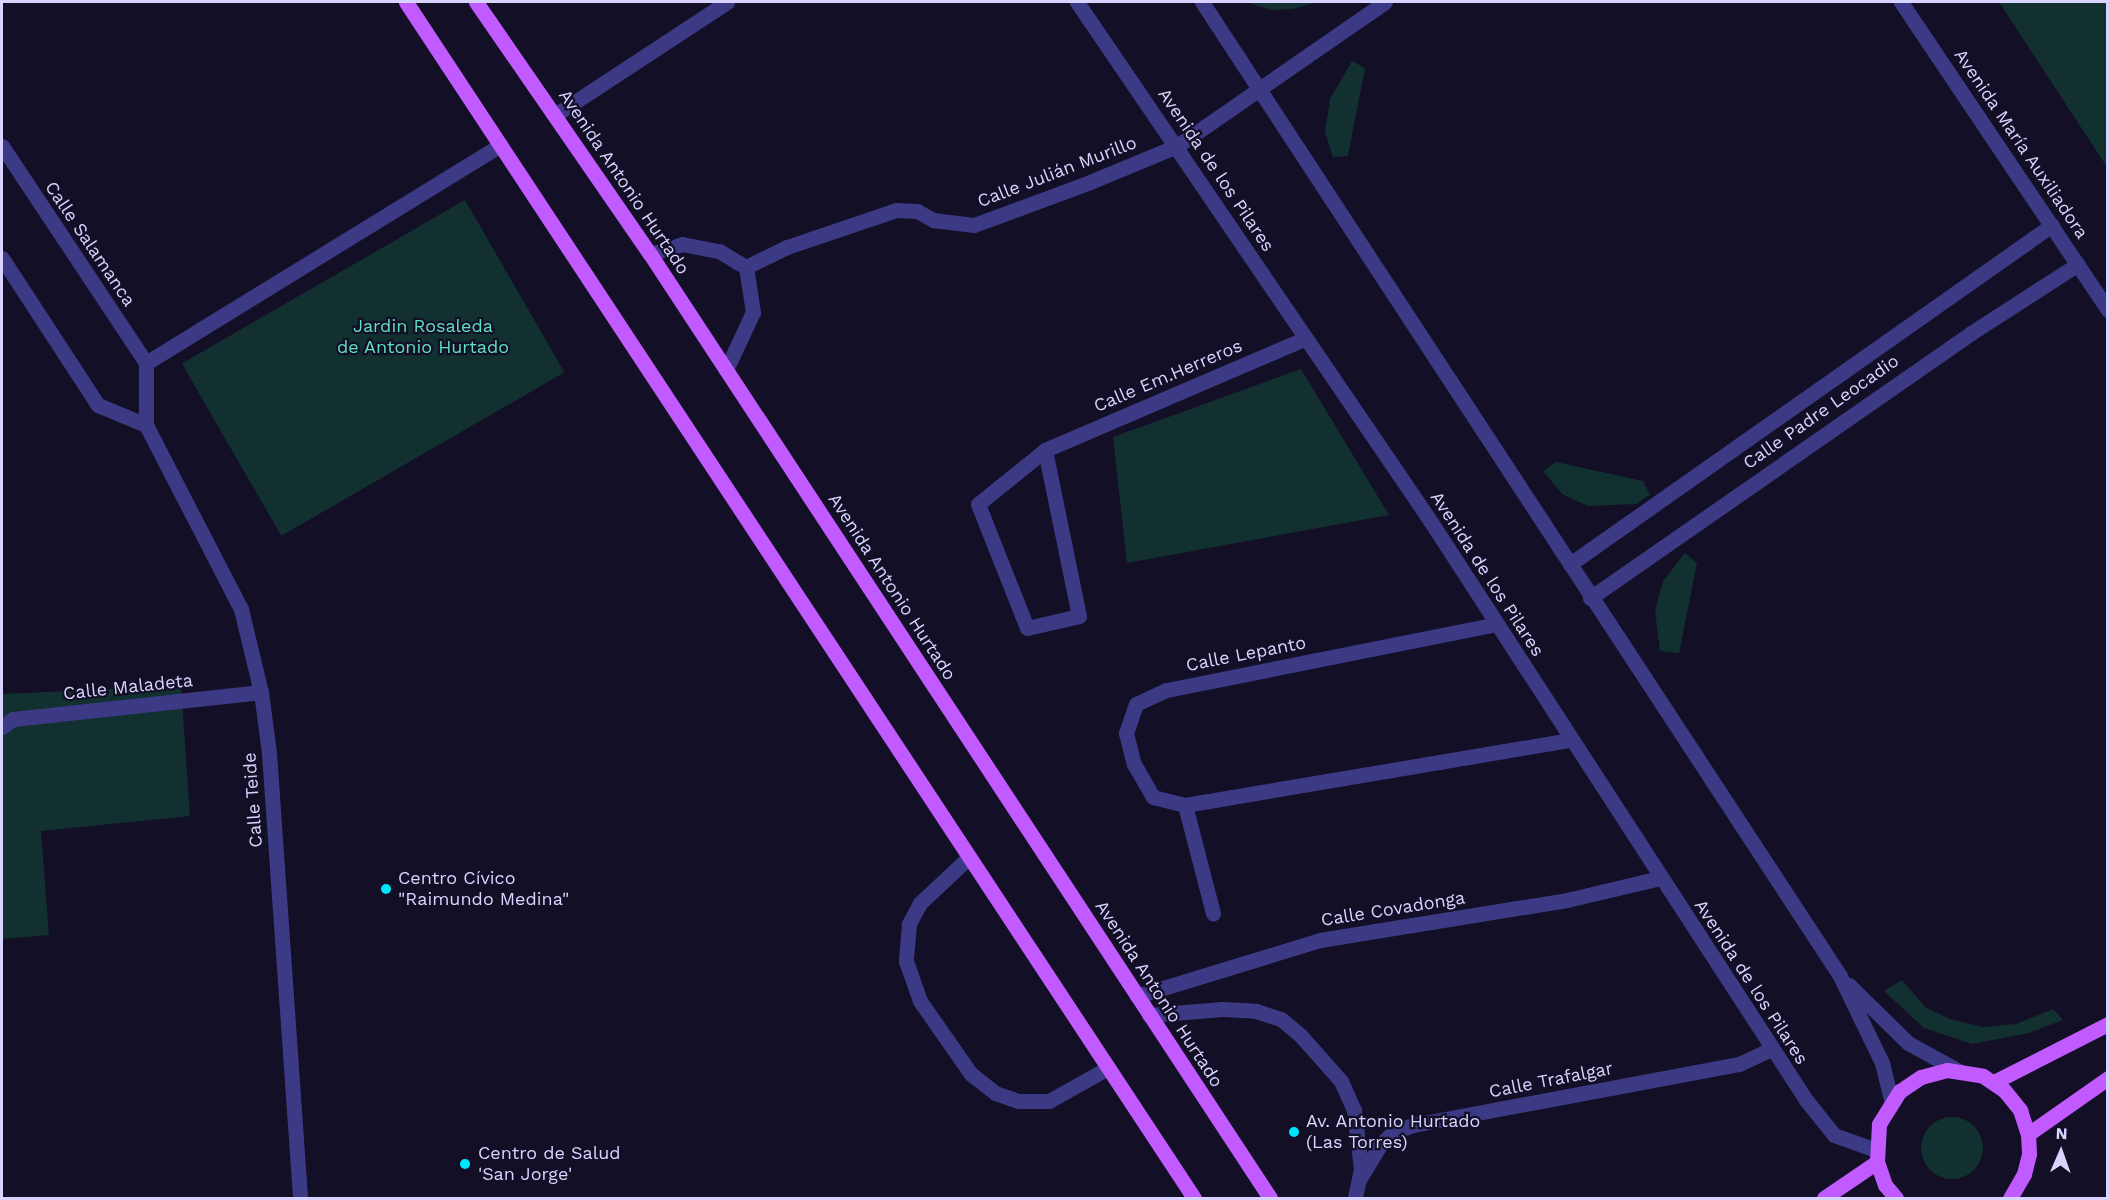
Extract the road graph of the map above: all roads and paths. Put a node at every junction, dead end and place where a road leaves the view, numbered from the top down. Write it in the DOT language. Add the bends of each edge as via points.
graph roads {
  1 [pos="406,2"];
  2 [pos="476,2"];
  3 [pos="727,2"];
  4 [pos="1077,2"];
  5 [pos="1202,2"];
  6 [pos="1385,2"];
  7 [pos="1901,2"];
  8 [pos="1258,87"];
  9 [pos="555,115"];
  10 [pos="500,145"];
  11 [pos="2,146"];
  12 [pos="1177,146"];
  13 [pos="2052,225"];
  14 [pos="650,254"];
  15 [pos="2,258"];
  16 [pos="2078,264"];
  17 [pos="746,267"];
  18 [pos="2108,310"];
  19 [pos="1306,338"];
  20 [pos="146,363"];
  21 [pos="726,370"];
  22 [pos="146,425"];
  23 [pos="1045,450"];
  24 [pos="1570,564"];
  25 [pos="1590,598"];
  26 [pos="1497,624"];
  27 [pos="261,692"];
  28 [pos="2,727"];
  29 [pos="1571,740"];
  30 [pos="1185,805"];
  31 [pos="968,858"];
  32 [pos="1660,878"];
  33 [pos="1212,913"];
  34 [pos="1840,976"];
  35 [pos="1137,996"];
  36 [pos="1149,1015"];
  37 [pos="2108,1024"];
  38 [pos="1772,1049"];
  39 [pos="1108,1068"];
  40 [pos="1959,1071"];
  41 [pos="2108,1078"];
  42 [pos="1994,1082"];
  43 [pos="1891,1100"];
  44 [pos="2028,1134"];
  45 [pos="1876,1156"];
  46 [pos="1359,1180"];
  47 [pos="300,1198"];
  48 [pos="1194,1198"];
  49 [pos="1270,1198"];
  50 [pos="1356,1198"];
  51 [pos="1824,1198"];
  52 [pos="1896,1198"];
  53 [pos="2010,1198"];
  1 -- 10 [label="main road"];
  2 -- 9 [label="main road, Avenida Antonio Hurtado"];
  3 -- 9 [label="street"];
  4 -- 12 [label="street, Avenida de los Pilares"];
  5 -- 8 [label="street"];
  6 -- 8 [label="street, Calle Julián Murillo"];
  7 -- 13 [label="street, Avenida María Auxiliadora"];
  8 -- 12 [label="street, Calle Julián Murillo"];
  8 -- 24 [label="street"];
  9 -- 14 [label="main road, Avenida Antonio Hurtado"];
  10 -- 20 [label="street"];
  10 -- 31 [label="main road"];
  11 -- 20 [label="street, Calle Salamanca"];
  12 -- 17 [label="street, Calle Julián Murillo" via="974,225 896,210 787,246"];
  12 -- 19 [label="street, Avenida de los Pilares"];
  13 -- 16 [label="street, Avenida María Auxiliadora"];
  13 -- 24 [label="street, Calle Padre Leocadio"];
  14 -- 17 [label="street" via="682,244 718,251"];
  14 -- 21 [label="main road, Avenida Antonio Hurtado"];
  15 -- 22 [label="street" via="98,405"];
  16 -- 18 [label="street, Avenida María Auxiliadora"];
  16 -- 25 [label="street, Calle Padre Leocadio" via="1971,333"];
  17 -- 21 [label="street" via="753,312"];
  19 -- 23 [label="street, Calle Em.Herreros"];
  19 -- 26 [label="street, Avenida de los Pilares"];
  20 -- 22 [label="street"];
  21 -- 35 [label="main road, Avenida Antonio Hurtado"];
  22 -- 27 [label="street, Calle Teide" via="241,609"];
  23 -- 23 [label="street, Calle Em.Herreros" via="1079,616 1028,628 978,504"];
  24 -- 25 [label="street"];
  25 -- 34 [label="street"];
  26 -- 29 [label="street, Avenida de los Pilares"];
  26 -- 30 [label="street, Calle Lepanto" via="1166,690 1136,704 1126,733 1134,764 1153,797"];
  27 -- 28 [label="street, Calle Maladeta" via="13,719"];
  27 -- 47 [label="street, Calle Teide" via="269,753"];
  29 -- 30 [label="street, Calle Lepanto"];
  29 -- 32 [label="street, Avenida de los Pilares"];
  30 -- 33 [label="street"];
  31 -- 39 [label="main road"];
  31 -- 39 [label="street" via="920,903 909,924 906,961 920,1001 971,1074 995,1093 1018,1101 1049,1101"];
  32 -- 35 [label="street, Calle Covadonga" via="1566,900 1320,940"];
  32 -- 38 [label="street, Avenida de los Pilares"];
  34 -- 40 [label="street" via="1908,1043"];
  34 -- 43 [label="street" via="1882,1063"];
  35 -- 36 [label="main road, Avenida Antonio Hurtado"];
  36 -- 46 [label="street" via="1222,1009 1256,1011 1281,1019 1324,1058 1341,1081 1358,1128"];
  36 -- 49 [label="main road, Avenida Antonio Hurtado"];
  37 -- 42 [label="main road"];
  38 -- 45 [label="street, Avenida de los Pilares" via="1834,1135"];
  38 -- 46 [label="street, Calle Trafalgar" via="1740,1064 1413,1125 1393,1132 1380,1145"];
  39 -- 48 [label="main road"];
  40 -- 42 [label="main road"];
  40 -- 43 [label="main road" via="1922,1077"];
  41 -- 44 [label="main road"];
  42 -- 44 [label="main road" via="2013,1099"];
  43 -- 45 [label="main road" via="1879,1124"];
  44 -- 53 [label="main road" via="2027,1165"];
  45 -- 51 [label="main road"];
  45 -- 52 [label="main road" via="1885,1185"];
  46 -- 50 [label="street"];
}
